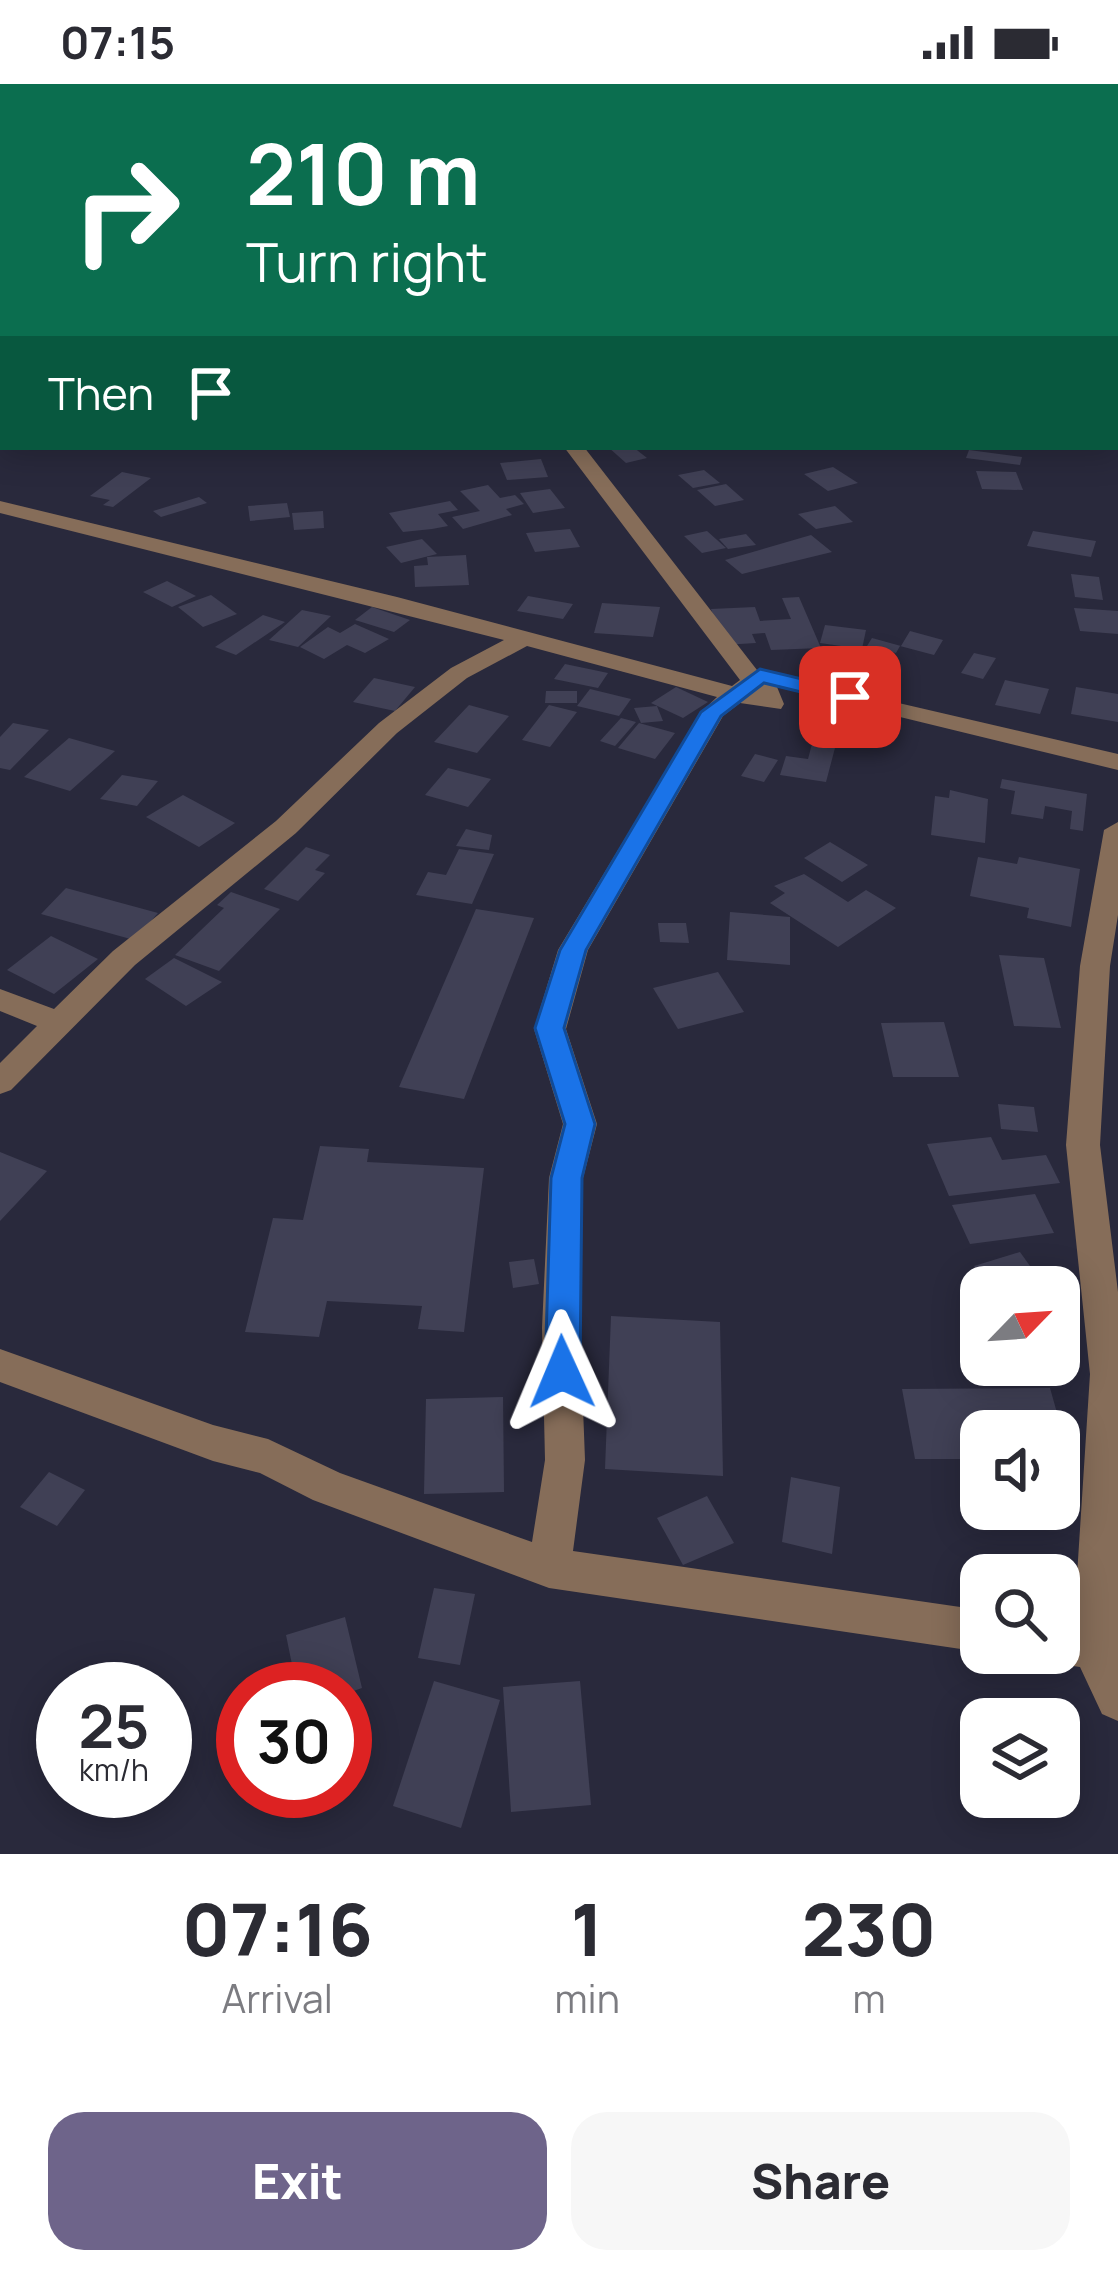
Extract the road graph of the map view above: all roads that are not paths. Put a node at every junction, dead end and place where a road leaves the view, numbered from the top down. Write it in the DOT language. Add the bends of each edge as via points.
graph roads {
  1 [pos="576,450"];
  2 [pos="0,507"];
  3 [pos="523,639"];
  4 [pos="766,690"];
  5 [pos="1118,762"];
  6 [pos="1118,830"];
  7 [pos="0,999"];
  8 [pos="1093,1022"];
  9 [pos="58,1023"];
  10 [pos="1118,1068"];
  11 [pos="0,1082"];
  12 [pos="0,1365"];
  13 [pos="549,1568"];
  14 [pos="1080,1620"];
  15 [pos="960,1628"];
  16 [pos="1080,1649"];
  17 [pos="1118,1698"];
  1 -- 4 [label="street"];
  2 -- 3 [label="street"];
  3 -- 4 [label="street"];
  3 -- 9 [label="street" via="459,673 388,728"];
  4 -- 5 [label="street"];
  4 -- 13 [label="street" via="712,712 573,950 550,1028 580,1124 566,1178 566,1460"];
  6 -- 8 [label="street"];
  7 -- 9 [label="street"];
  8 -- 10 [label="street"];
  8 -- 14 [label="street" via="1083,1145 1109,1374"];
  9 -- 11 [label="street"];
  12 -- 13 [label="street" via="268,1457 327,1487"];
  13 -- 15 [label="street"];
  16 -- 17 [label="street"];
}
